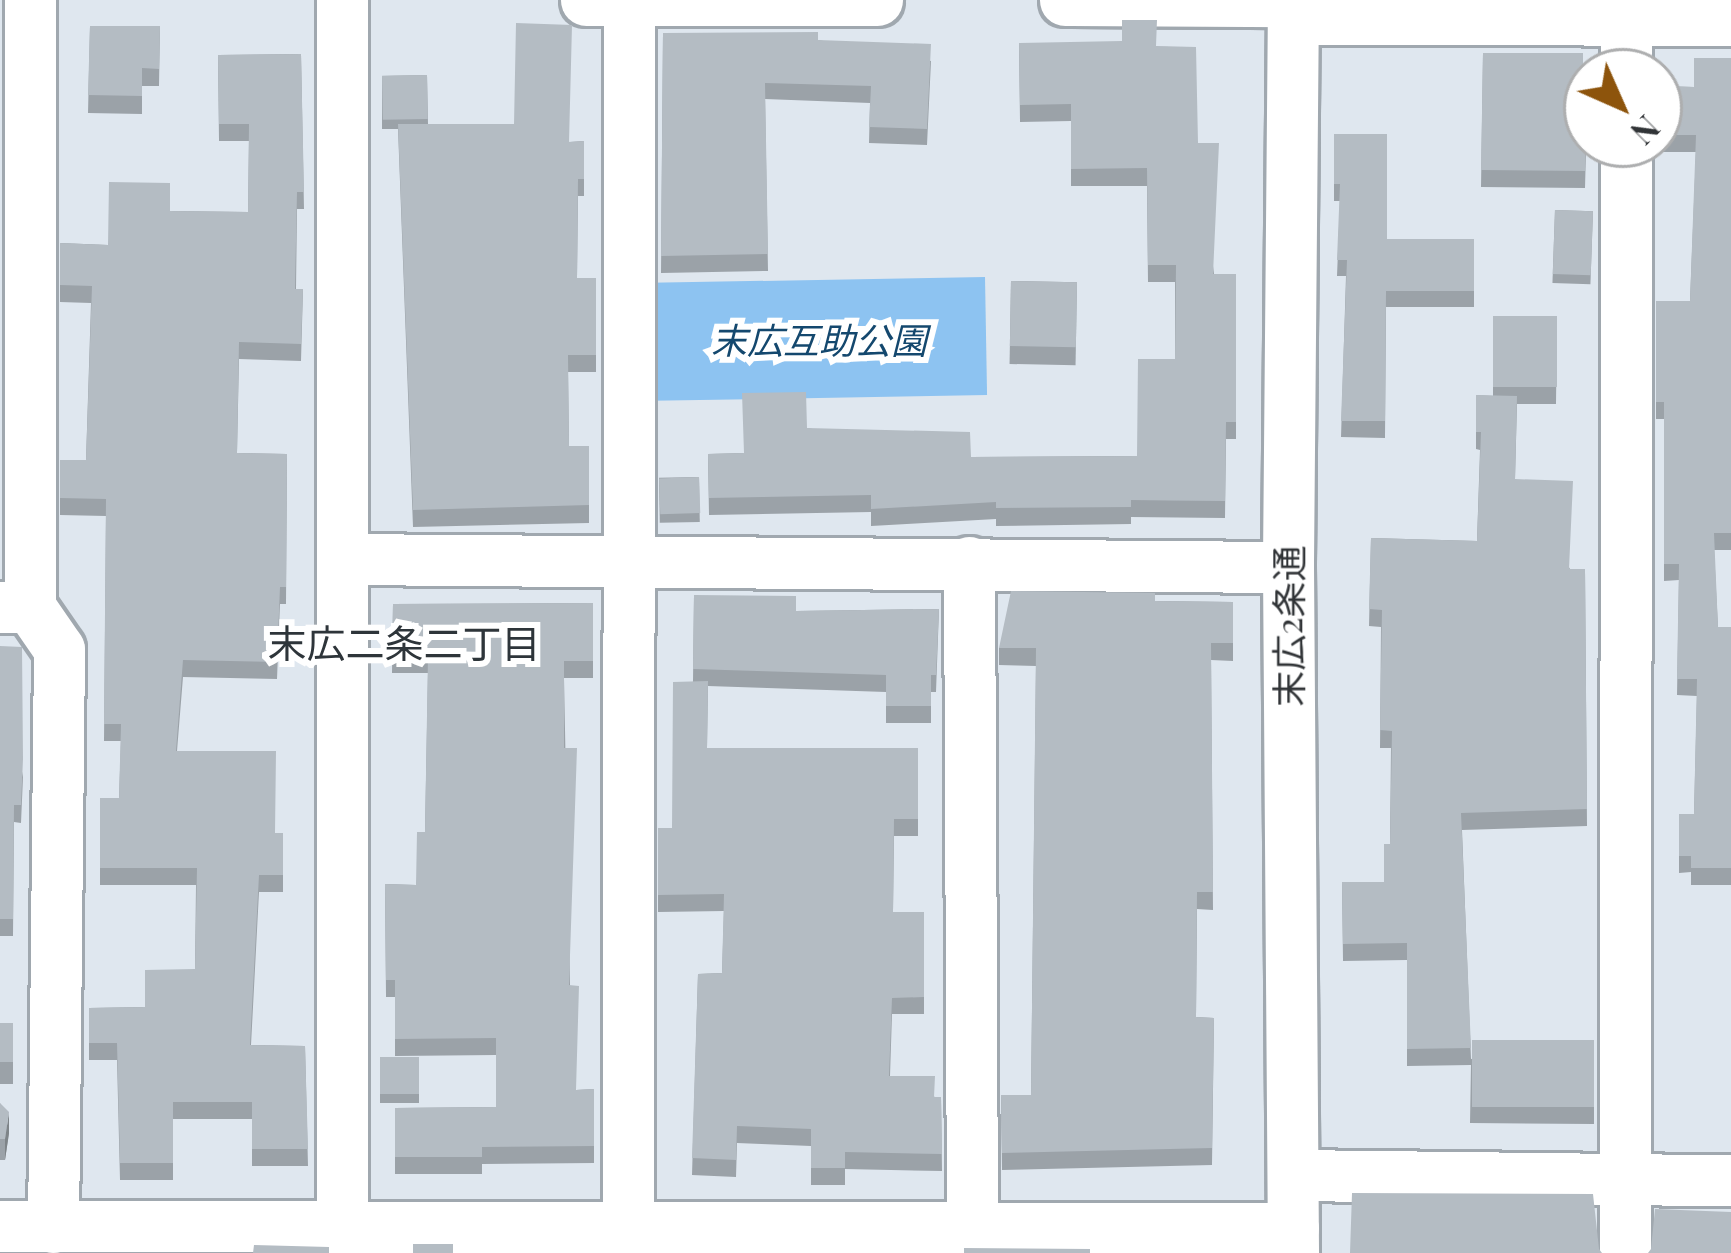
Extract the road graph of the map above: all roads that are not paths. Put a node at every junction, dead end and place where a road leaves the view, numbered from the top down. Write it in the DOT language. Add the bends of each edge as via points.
graph roads {
  1 [pos="29,0"];
  2 [pos="342,0"];
  3 [pos="877,0"];
  4 [pos="1065,0"];
  5 [pos="612,1"];
  6 [pos="1293,7"];
  7 [pos="1626,20"];
  8 [pos="1731,20"];
  9 [pos="1626,48"];
  10 [pos="1626,168"];
  11 [pos="345,559"];
  12 [pos="631,560"];
  13 [pos="969,562"];
  14 [pos="1288,567"];
  15 [pos="15,607"];
  16 [pos="1293,1175"];
  17 [pos="1731,1180"];
  18 [pos="1625,1182"];
  19 [pos="628,1225"];
  20 [pos="0,1226"];
  21 [pos="53,1227"];
  22 [pos="342,1228"];
  23 [pos="939,1236"];
  24 [pos="168,1240"];
  25 [pos="570,1240"];
  26 [pos="1293,1240"];
  27 [pos="1625,1253"];
  1 -- 15 [label="street"];
  2 -- 11 [label="street"];
  3 -- 5 [label="street"];
  4 -- 6 [label="street"];
  5 -- 12 [label="street"];
  6 -- 7 [label="street"];
  6 -- 14 [label="street, 末広2条通"];
  7 -- 8 [label="street"];
  7 -- 9 [label="street"];
  10 -- 18 [label="street"];
  11 -- 12 [label="street"];
  11 -- 22 [label="street"];
  12 -- 13 [label="street"];
  12 -- 19 [label="street"];
  13 -- 14 [label="street"];
  13 -- 23 [label="street"];
  14 -- 16 [label="street, 末広2条通"];
  15 -- 21 [label="street" via="58,649"];
  16 -- 18 [label="street"];
  16 -- 26 [label="street, 末広2条通"];
  17 -- 18 [label="street"];
  18 -- 27 [label="street"];
  19 -- 23 [label="street"];
  19 -- 25 [label="street"];
  20 -- 21 [label="street"];
  21 -- 24 [label="street"];
  22 -- 24 [label="street"];
  22 -- 25 [label="street"];
  23 -- 26 [label="street"];
}
